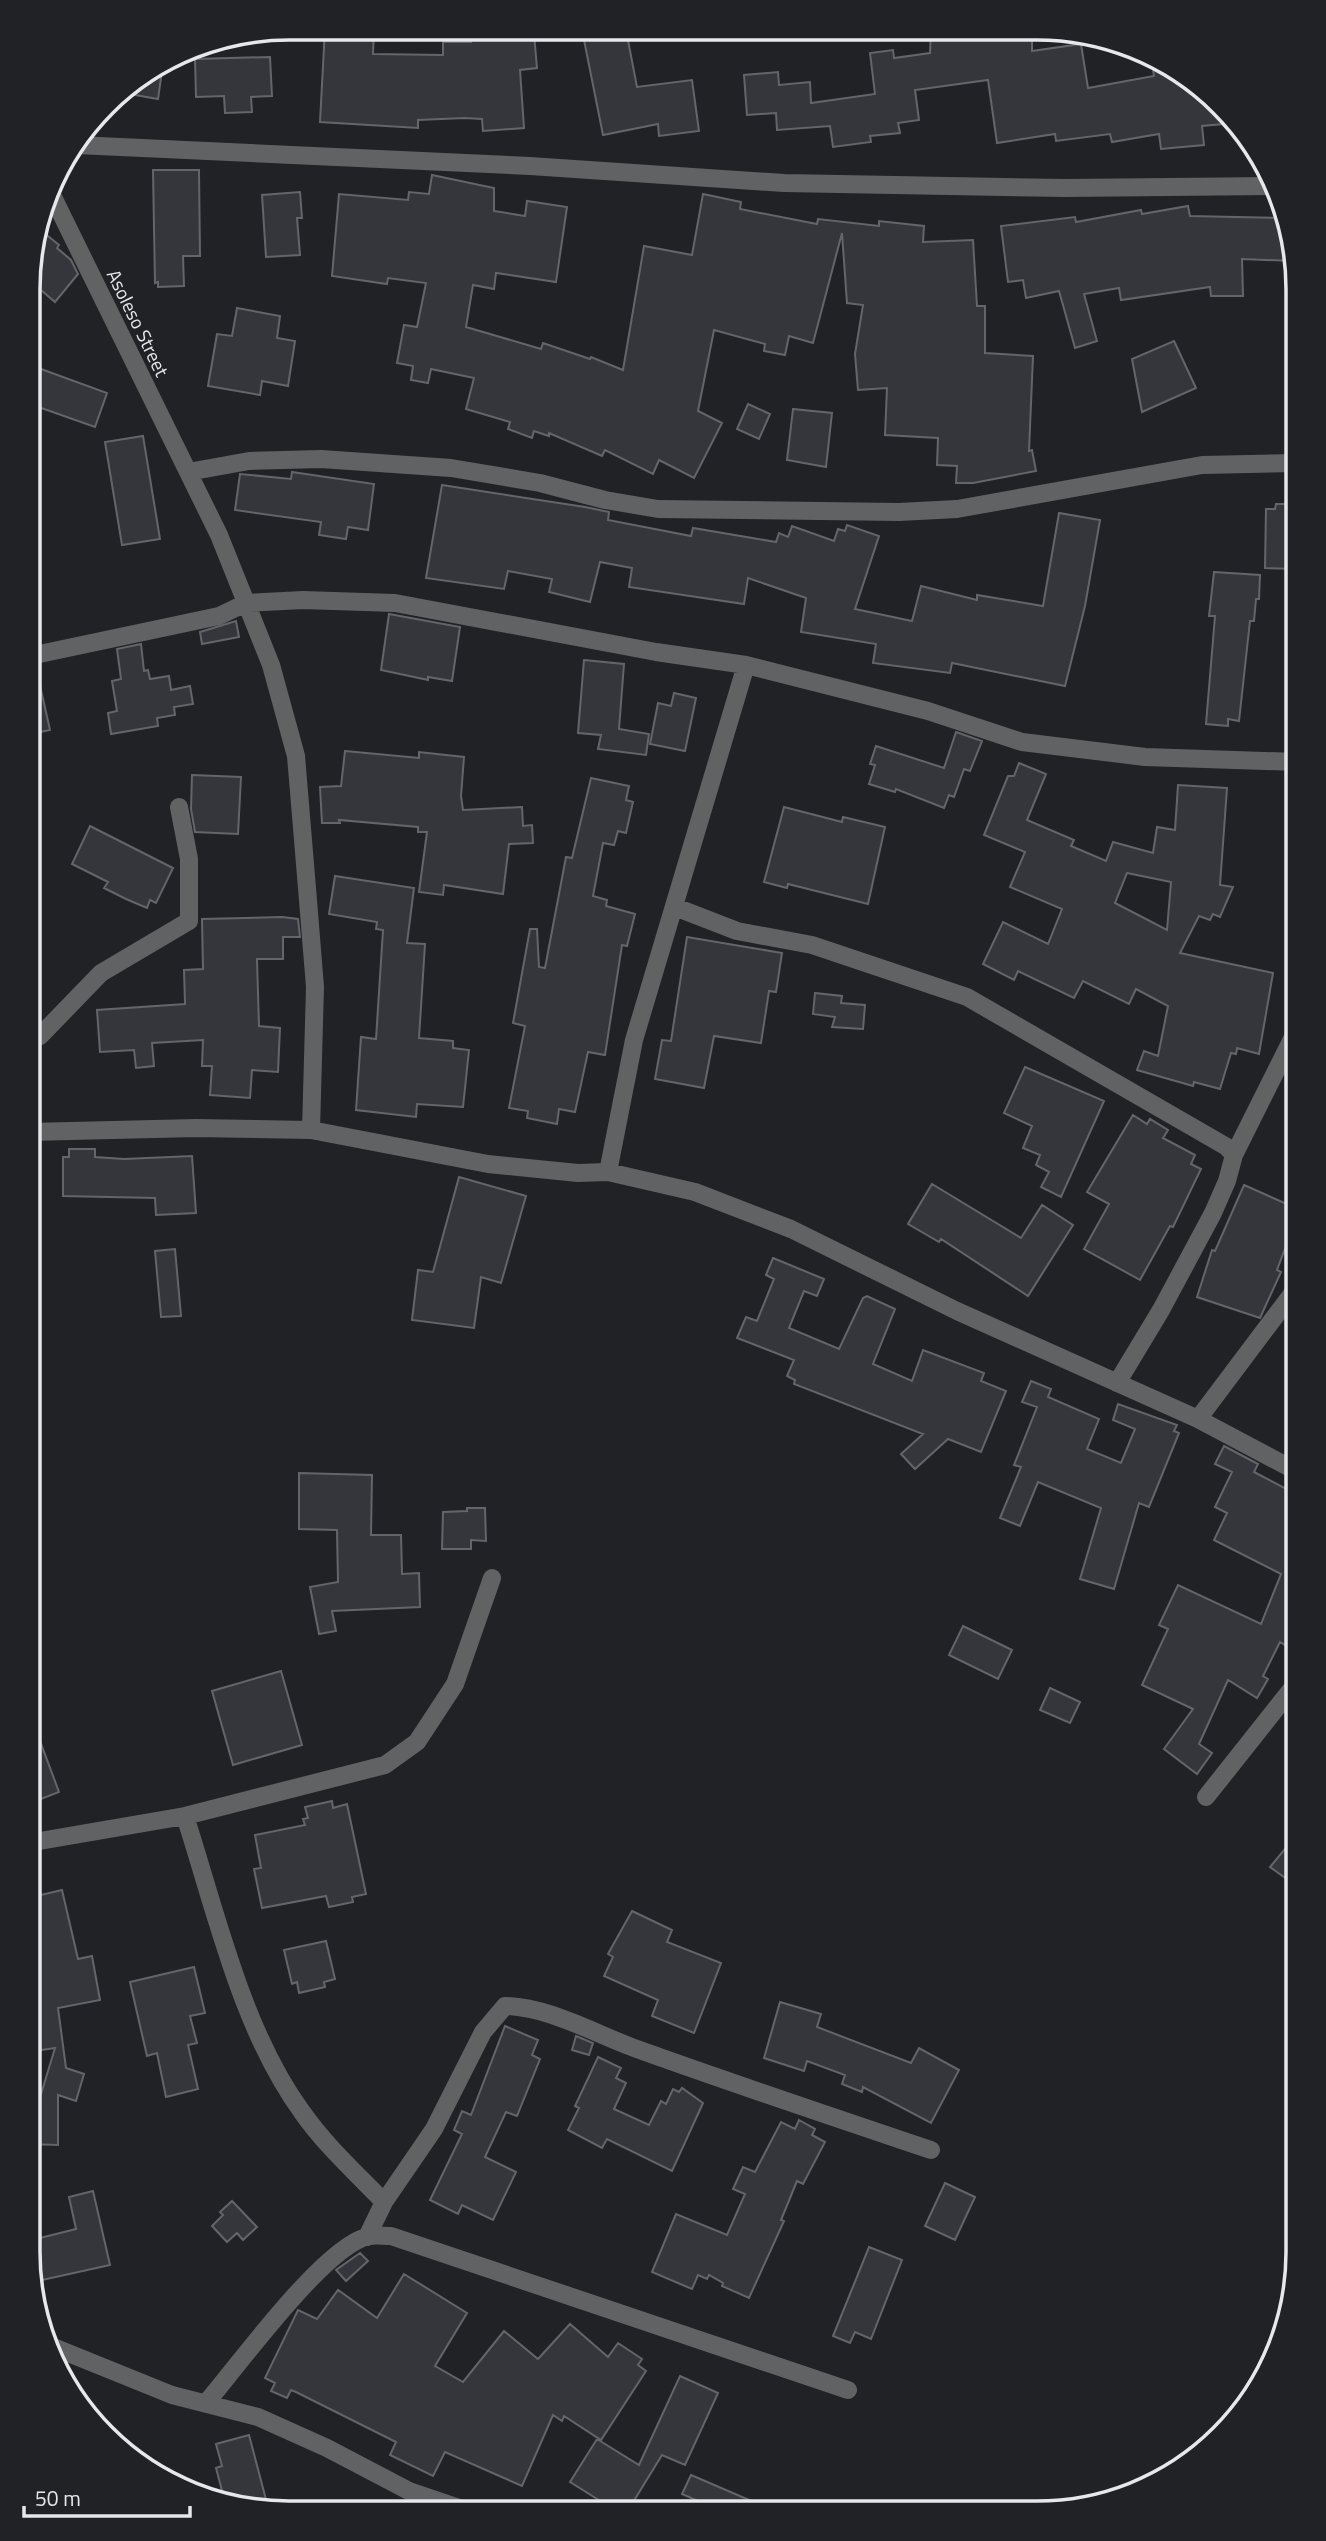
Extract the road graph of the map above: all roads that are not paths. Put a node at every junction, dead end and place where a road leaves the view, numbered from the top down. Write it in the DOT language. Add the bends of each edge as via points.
graph roads {
  1 [pos="86,145"];
  2 [pos="1263,186"];
  3 [pos="56,202"];
  4 [pos="1286,463"];
  5 [pos="188,472"];
  6 [pos="246,604"];
  7 [pos="40,654"];
  8 [pos="746,665"];
  9 [pos="1286,762"];
  10 [pos="179,807"];
  11 [pos="675,907"];
  12 [pos="40,1037"];
  13 [pos="1286,1051"];
  14 [pos="311,1130"];
  15 [pos="40,1132"];
  16 [pos="1234,1155"];
  17 [pos="608,1172"];
  18 [pos="1286,1302"];
  19 [pos="1117,1383"];
  20 [pos="1198,1419"];
  21 [pos="1286,1466"];
  22 [pos="492,1578"];
  23 [pos="1286,1696"];
  24 [pos="1206,1797"];
  25 [pos="185,1816"];
  26 [pos="40,1841"];
  27 [pos="931,2150"];
  28 [pos="384,2202"];
  29 [pos="367,2236"];
  30 [pos="60,2350"];
  31 [pos="848,2390"];
  32 [pos="206,2403"];
  33 [pos="438,2501"];
  1 -- 2 [label="street" via="784,183"];
  3 -- 5 [label="street, Asoleso Street"];
  4 -- 5 [label="street" via="1202,465 957,509 899,512 658,509 451,468 321,459 250,461"];
  5 -- 6 [label="street, Asoleso Street"];
  6 -- 7 [label="street" via="219,616"];
  6 -- 8 [label="street" via="303,600 395,603"];
  6 -- 14 [label="street, Asoleso Street" via="271,665 296,756 315,987"];
  8 -- 9 [label="street" via="928,711 1022,742 1156,758"];
  8 -- 11 [label="street"];
  10 -- 12 [label="street" via="189,859 189,921 101,973"];
  11 -- 16 [label="street" via="737,931 812,945 967,997"];
  11 -- 17 [label="street" via="634,1040"];
  13 -- 16 [label="street"];
  14 -- 15 [label="street"];
  14 -- 17 [label="street" via="488,1164"];
  16 -- 19 [label="street" via="1213,1213"];
  17 -- 19 [label="street" via="695,1192 791,1229"];
  18 -- 20 [label="street"];
  19 -- 20 [label="street"];
  20 -- 21 [label="street"];
  22 -- 25 [label="street" via="455,1684 417,1742 385,1765"];
  23 -- 24 [label="street"];
  25 -- 26 [label="street"];
  25 -- 28 [label="street" via="242,1993 279,2076 310,2122"];
  27 -- 28 [label="street" via="719,2078 528,2006 505,2006 483,2032 434,2129"];
  28 -- 29 [label="street"];
  29 -- 31 [label="street" via="391,2236"];
  29 -- 32 [label="street" via="337,2255 294,2298"];
  30 -- 32 [label="street" via="172,2395"];
  32 -- 33 [label="street" via="258,2417"];
}
